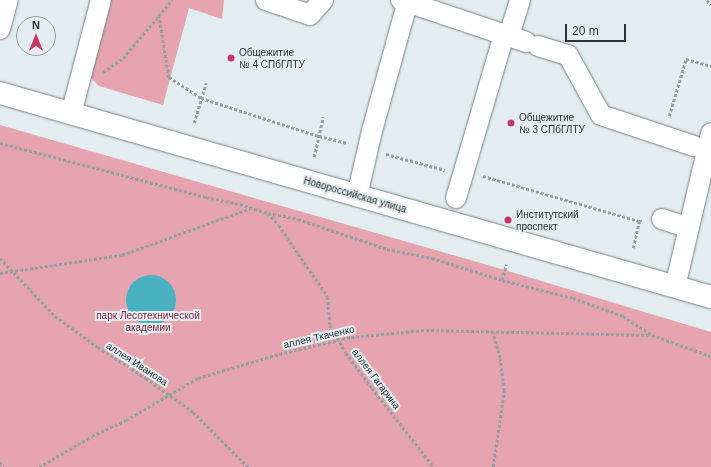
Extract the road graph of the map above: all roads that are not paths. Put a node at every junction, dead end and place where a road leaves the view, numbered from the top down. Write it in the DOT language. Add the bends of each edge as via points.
graph roads {
  1 [pos="8,0"];
  2 [pos="101,0"];
  3 [pos="266,0"];
  4 [pos="323,0"];
  5 [pos="520,0"];
  6 [pos="405,1"];
  7 [pos="0,29"];
  8 [pos="519,40"];
  9 [pos="0,93"];
  10 [pos="71,114"];
  11 [pos="711,133"];
  12 [pos="694,146"];
  13 [pos="357,196"];
  14 [pos="456,198"];
  15 [pos="662,219"];
  16 [pos="689,228"];
  17 [pos="675,287"];
  18 [pos="711,297"];
  1 -- 7 [label="lane"];
  2 -- 10 [label="lane"];
  3 -- 4 [label="lane" via="310,14"];
  5 -- 8 [label="lane"];
  6 -- 8 [label="lane"];
  6 -- 13 [label="lane"];
  8 -- 12 [label="lane" via="568,55 601,115"];
  8 -- 14 [label="lane"];
  9 -- 10 [label="main road, Новороссийская улица"];
  10 -- 13 [label="main road, Новороссийская улица"];
  11 -- 16 [label="lane"];
  13 -- 17 [label="main road, Новороссийская улица"];
  15 -- 16 [label="lane"];
  16 -- 17 [label="lane"];
  17 -- 18 [label="main road, Новороссийская улица"];
}
